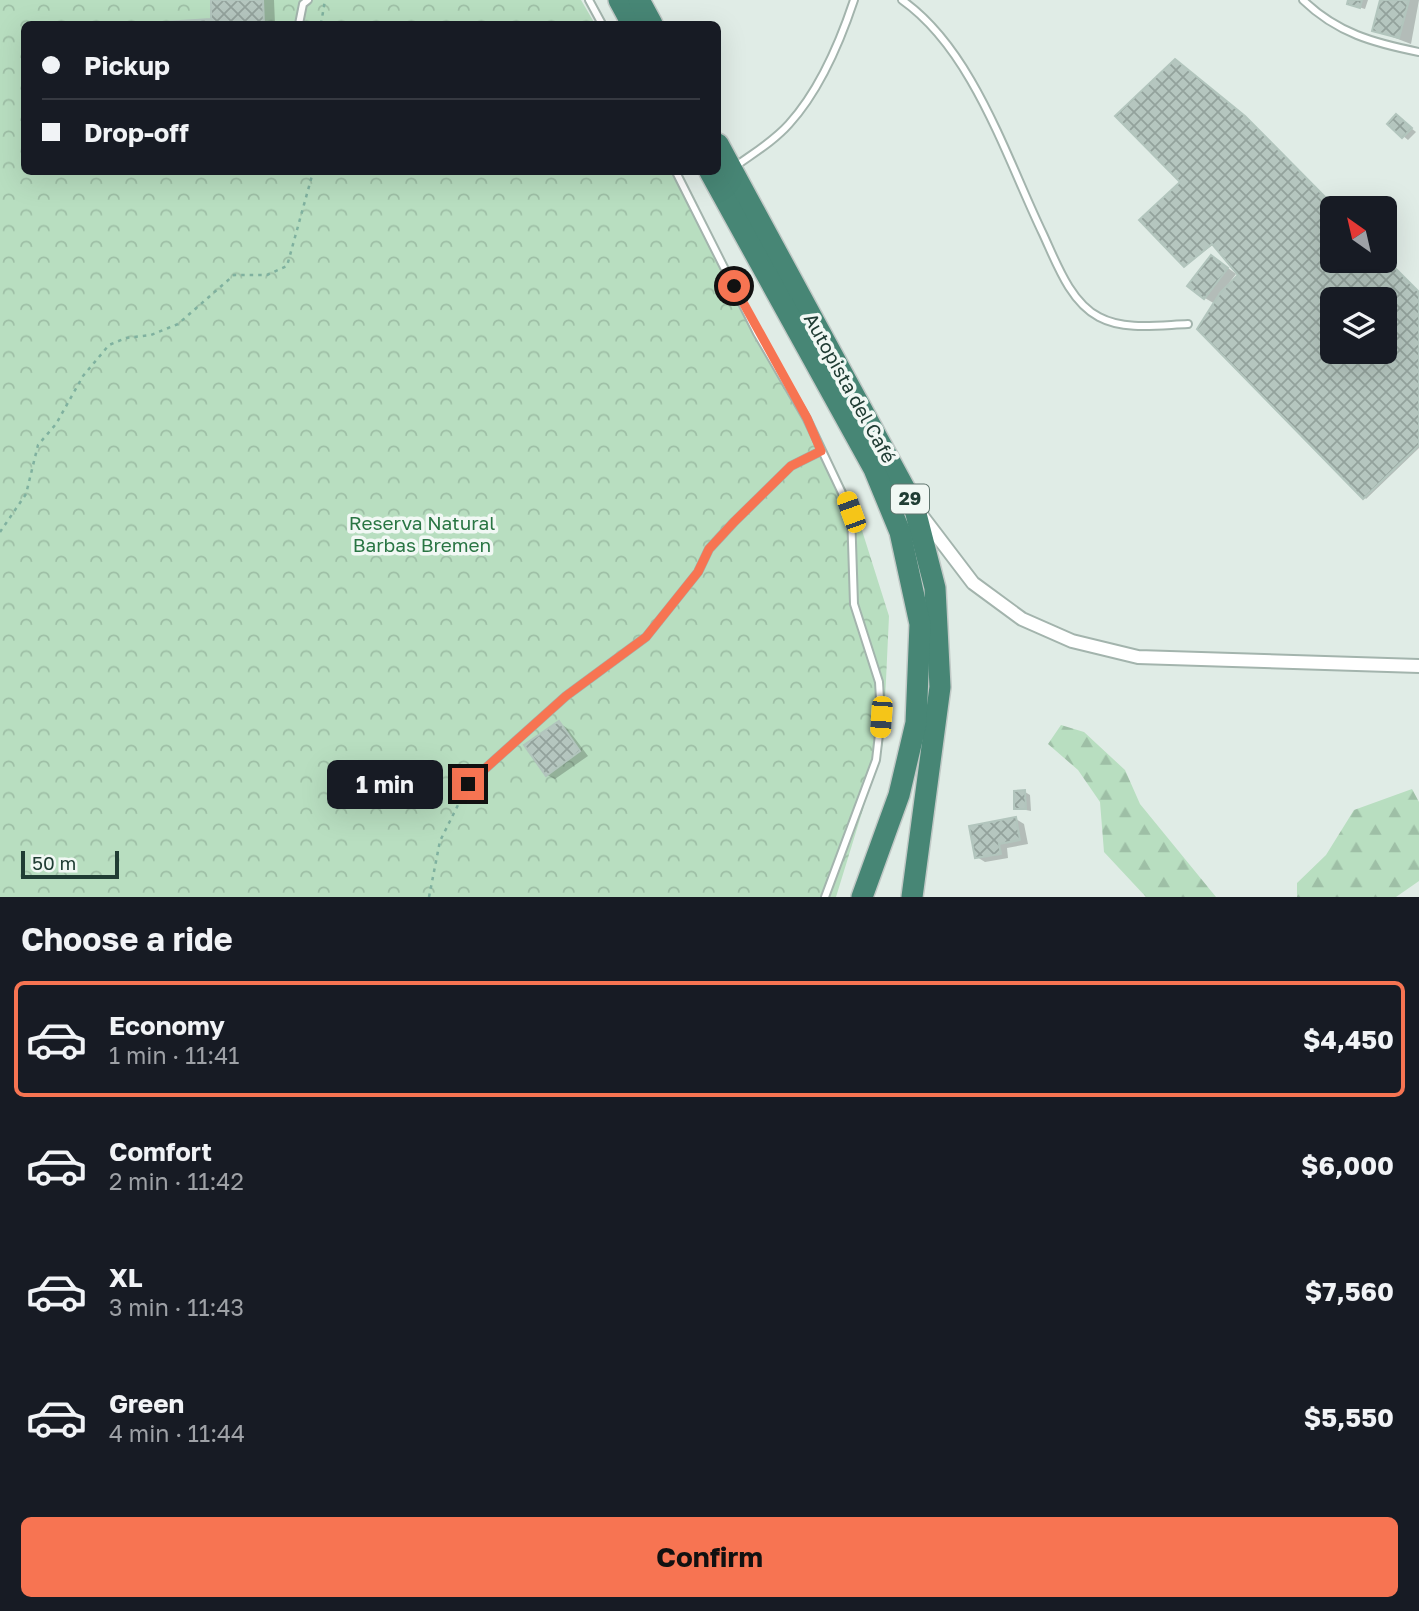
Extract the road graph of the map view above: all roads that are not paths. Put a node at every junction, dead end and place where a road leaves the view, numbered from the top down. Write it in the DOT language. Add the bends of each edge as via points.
graph roads {
  1 [pos="308,0"];
  2 [pos="589,0"];
  3 [pos="619,0"];
  4 [pos="639,0"];
  5 [pos="854,0"];
  6 [pos="902,0"];
  7 [pos="1303,0"];
  8 [pos="300,21"];
  9 [pos="600,21"];
  10 [pos="630,21"];
  11 [pos="651,21"];
  12 [pos="1419,52"];
  13 [pos="721,169"];
  14 [pos="721,172"];
  15 [pos="721,172"];
  16 [pos="678,175"];
  17 [pos="1188,324"];
  18 [pos="821,451"];
  19 [pos="914,506"];
  20 [pos="1419,666"];
  21 [pos="468,784"];
  22 [pos="825,897"];
  23 [pos="862,897"];
  24 [pos="912,897"];
  1 -- 8 [label="lane"];
  2 -- 9 [label="lane"];
  3 -- 10 [label="highway"];
  4 -- 11 [label="highway"];
  5 -- 13 [label="lane" via="803,106 778,135"];
  6 -- 17 [label="lane" via="934,27 962,63 1078,298 1099,317 1113,322"];
  7 -- 12 [label="lane" via="1368,42"];
  14 -- 19 [label="highway, Autopista del Café / 29"];
  15 -- 23 [label="highway, Autopista del Café / 29" via="874,469 900,532 920,624 916,723 899,795"];
  16 -- 18 [label="lane"];
  18 -- 21 [label="lane" via="791,466 734,522 646,637 566,696"];
  18 -- 22 [label="lane" via="851,512 854,604 879,682 881,717 876,760"];
  19 -- 20 [label="street" via="973,583 1022,619 1072,641 1138,657"];
  19 -- 24 [label="highway, Autopista del Café / 29" via="935,588 940,687"];
}
